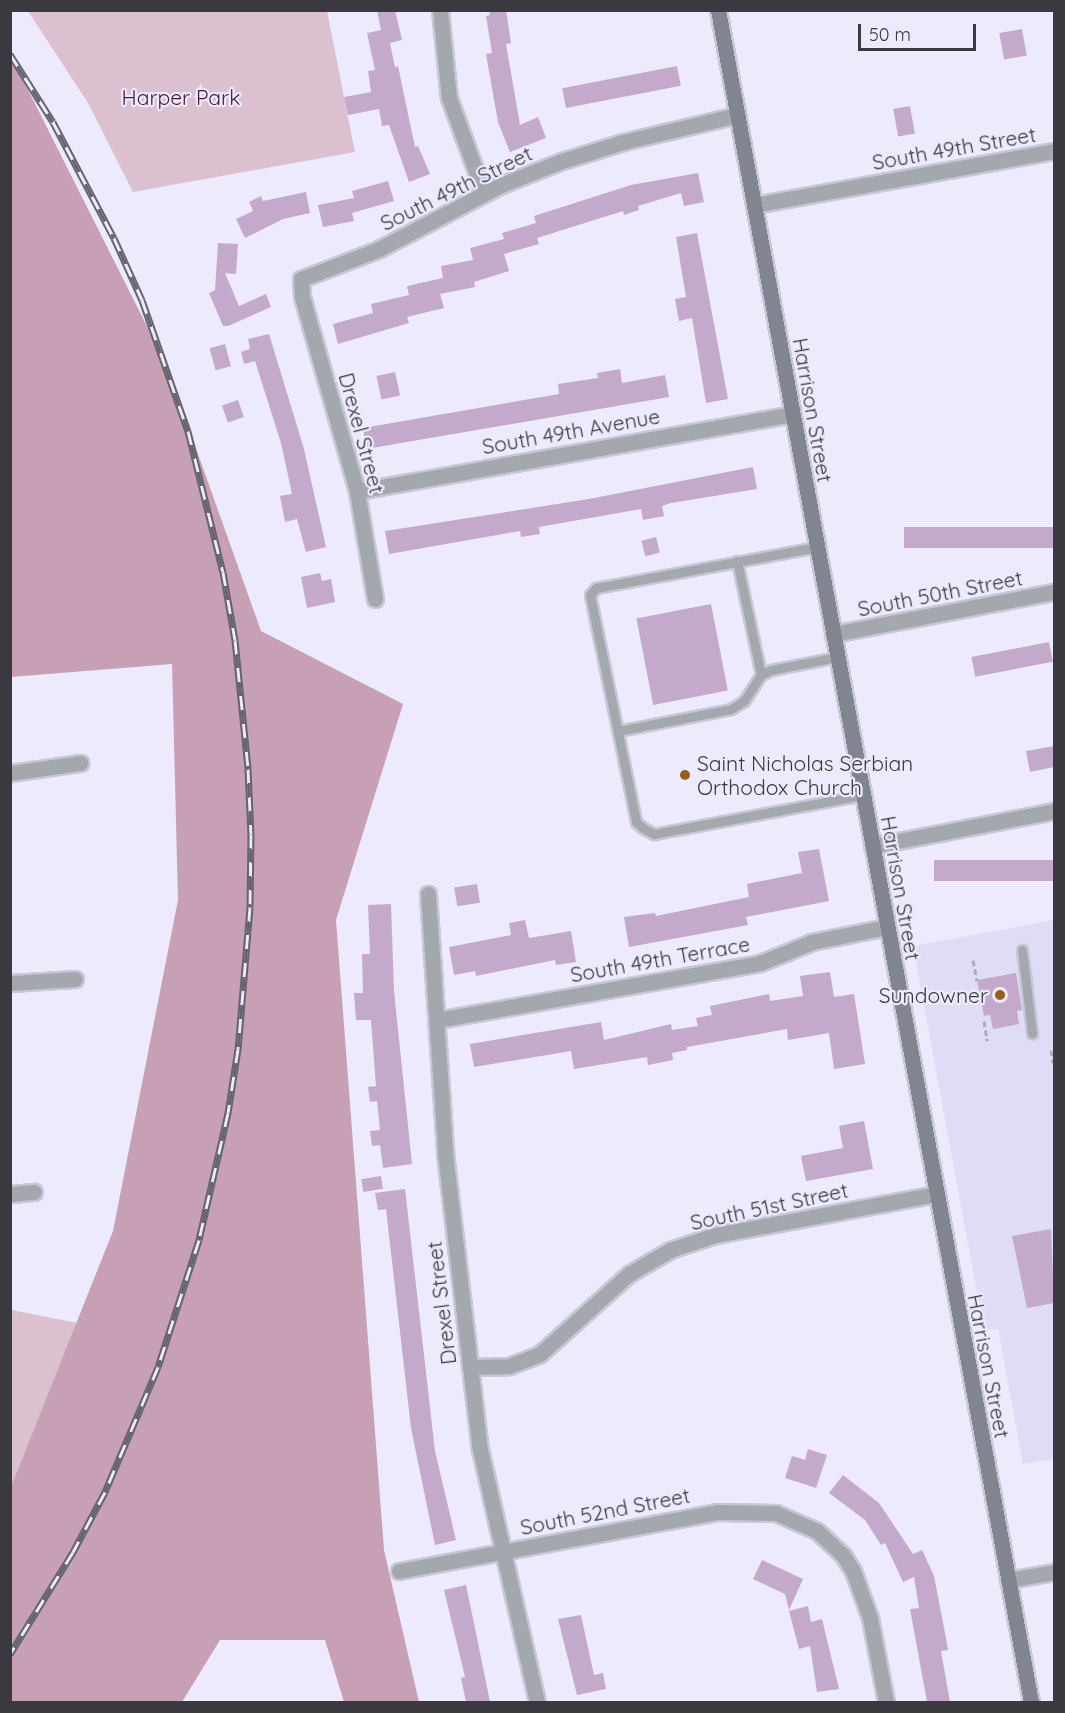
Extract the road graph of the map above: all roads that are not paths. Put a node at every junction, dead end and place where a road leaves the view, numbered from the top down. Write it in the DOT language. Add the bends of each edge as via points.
graph roads {
  1 [pos="440,10"];
  2 [pos="718,10"];
  3 [pos="737,115"];
  4 [pos="1054,151"];
  5 [pos="484,193"];
  6 [pos="754,205"];
  7 [pos="301,279"];
  8 [pos="792,414"];
  9 [pos="357,491"];
  10 [pos="817,547"];
  11 [pos="737,561"];
  12 [pos="1054,592"];
  13 [pos="375,599"];
  14 [pos="833,634"];
  15 [pos="837,657"];
  16 [pos="761,675"];
  17 [pos="618,731"];
  18 [pos="80,763"];
  19 [pos="10,773"];
  20 [pos="863,795"];
  21 [pos="1054,811"];
  22 [pos="872,846"];
  23 [pos="428,894"];
  24 [pos="887,927"];
  25 [pos="1022,950"];
  26 [pos="75,979"];
  27 [pos="10,983"];
  28 [pos="437,1020"];
  29 [pos="1032,1033"];
  30 [pos="34,1192"];
  31 [pos="10,1194"];
  32 [pos="936,1194"];
  33 [pos="470,1367"];
  34 [pos="502,1552"];
  35 [pos="399,1570"];
  36 [pos="1054,1572"];
  37 [pos="1008,1580"];
  38 [pos="537,1702"];
  39 [pos="886,1702"];
  40 [pos="1031,1702"];
  1 -- 5 [label="street" via="449,98"];
  2 -- 3 [label="main road, Harrison Street"];
  3 -- 5 [label="street, South 49th Street" via="623,142 562,161"];
  3 -- 6 [label="main road, Harrison Street"];
  4 -- 6 [label="street, South 49th Street"];
  5 -- 7 [label="street, South 49th Street" via="379,249"];
  6 -- 8 [label="main road, Harrison Street"];
  7 -- 9 [label="street, Drexel Street" via="302,297"];
  8 -- 9 [label="street, South 49th Avenue"];
  8 -- 10 [label="main road, Harrison Street"];
  9 -- 13 [label="street, Drexel Street"];
  10 -- 11 [label="lane"];
  10 -- 14 [label="main road, Harrison Street"];
  11 -- 16 [label="lane"];
  11 -- 17 [label="lane" via="596,588 590,595"];
  12 -- 14 [label="street, South 50th Street"];
  14 -- 15 [label="main road, Harrison Street"];
  15 -- 16 [label="lane"];
  15 -- 20 [label="main road, Harrison Street"];
  16 -- 17 [label="lane" via="744,701 731,709"];
  17 -- 20 [label="lane" via="636,822 654,834"];
  18 -- 19 [label="street"];
  20 -- 22 [label="main road, Harrison Street"];
  21 -- 22 [label="street"];
  22 -- 24 [label="main road, Harrison Street"];
  23 -- 28 [label="street, Drexel Street"];
  24 -- 28 [label="street, South 49th Terrace" via="812,942 760,963"];
  24 -- 32 [label="main road, Harrison Street"];
  25 -- 29 [label="lane"];
  26 -- 27 [label="street"];
  28 -- 33 [label="street, Drexel Street" via="445,1154"];
  30 -- 31 [label="street"];
  32 -- 33 [label="street, South 51st Street" via="715,1235 670,1250 629,1274 540,1354 509,1366"];
  32 -- 37 [label="main road, Harrison Street"];
  33 -- 34 [label="street, Drexel Street" via="480,1449"];
  34 -- 35 [label="street, South 52nd Street"];
  34 -- 38 [label="street, Drexel Street"];
  34 -- 39 [label="street, South 52nd Street" via="734,1509 776,1513 817,1531 843,1555 865,1598"];
  36 -- 37 [label="street"];
  37 -- 40 [label="main road, Harrison Street"];
}
